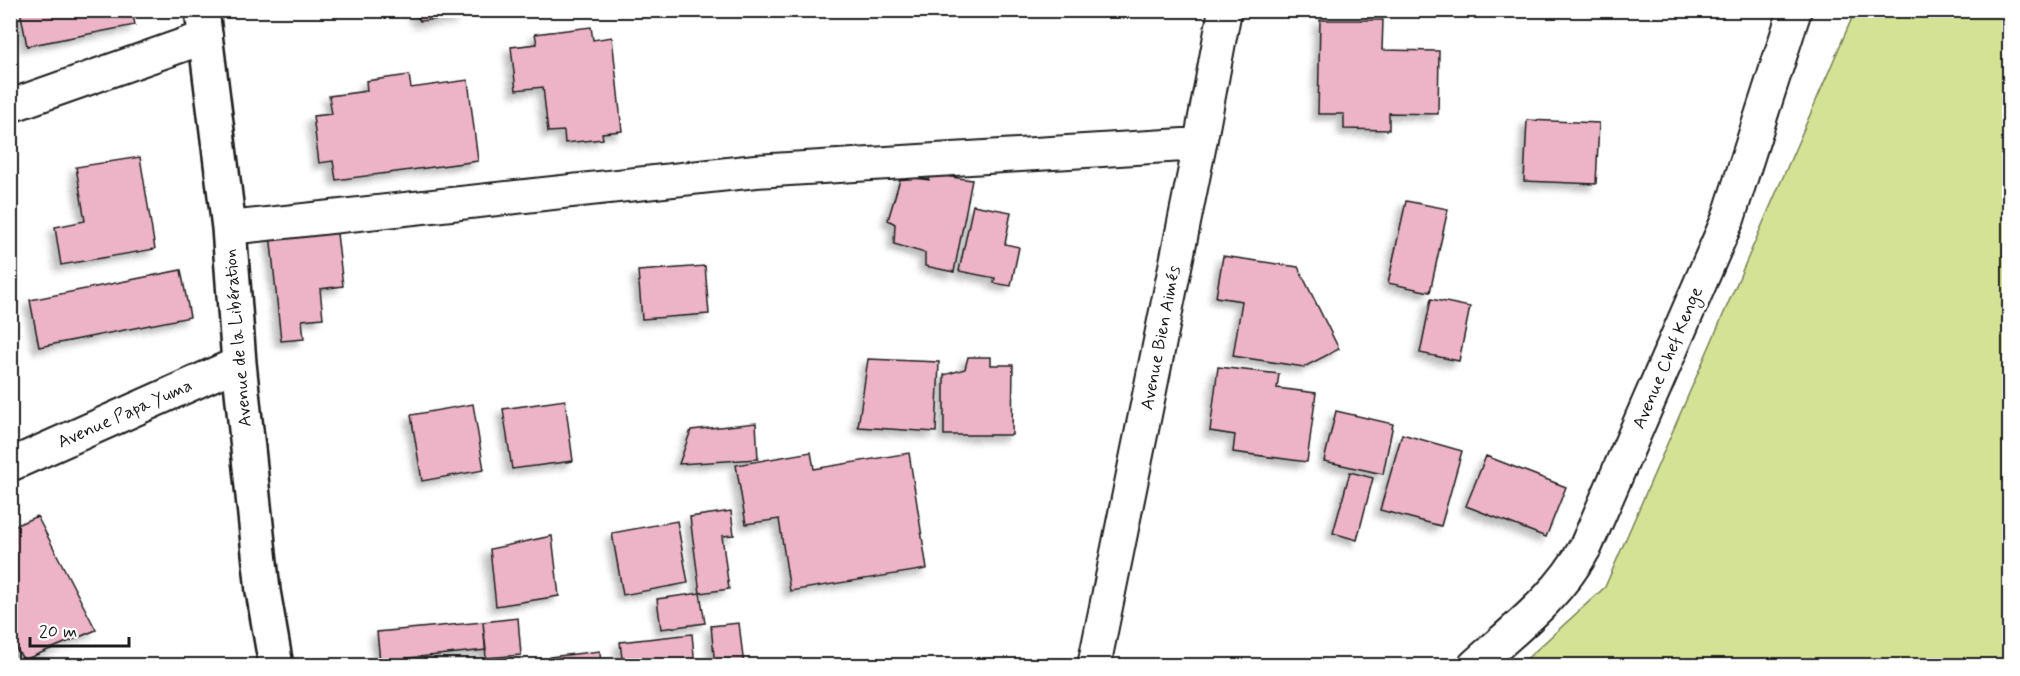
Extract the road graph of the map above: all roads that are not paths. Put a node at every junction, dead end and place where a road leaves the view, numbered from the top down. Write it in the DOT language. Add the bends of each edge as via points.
graph roads {
  1 [pos="1225,10"];
  2 [pos="1795,10"];
  3 [pos="204,24"];
  4 [pos="10,106"];
  5 [pos="1200,144"];
  6 [pos="229,228"];
  7 [pos="239,363"];
  8 [pos="10,465"];
  9 [pos="276,666"];
  10 [pos="1095,666"];
  11 [pos="1474,666"];
  1 -- 5 [label="street, Avenue Bien Aimés"];
  2 -- 11 [label="street, Avenue Chef Kenge" via="1728,219 1586,546 1565,581"];
  3 -- 4 [label="street"];
  3 -- 6 [label="street, Avenue de la Libération"];
  5 -- 6 [label="street" via="756,171"];
  5 -- 10 [label="street, Avenue Bien Aimés"];
  6 -- 7 [label="street, Avenue de la Libération"];
  7 -- 8 [label="street, Avenue Papa Yuma"];
  7 -- 9 [label="street, Avenue de la Libération" via="263,591"];
}
